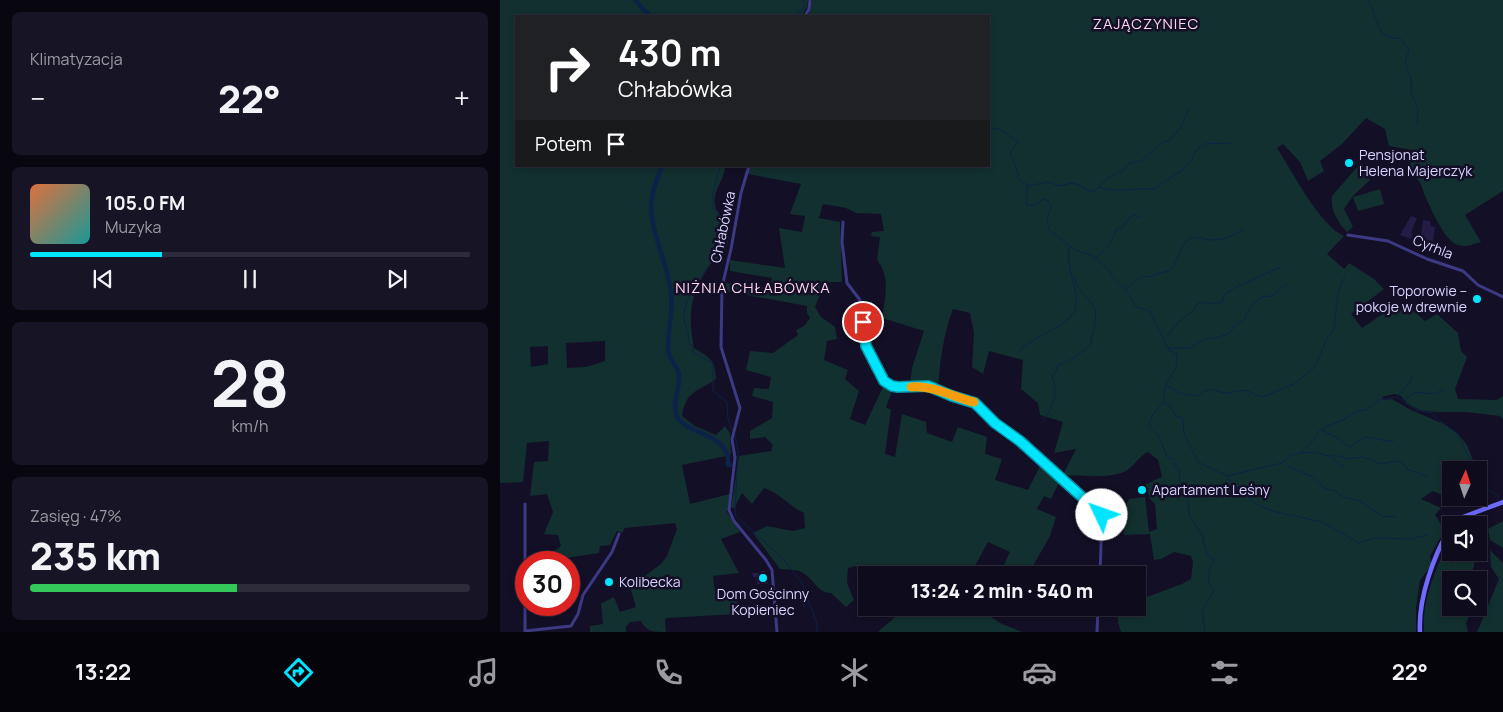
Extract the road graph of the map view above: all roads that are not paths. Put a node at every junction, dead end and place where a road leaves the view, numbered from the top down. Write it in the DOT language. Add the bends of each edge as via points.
graph roads {
  1 [pos="810,0"];
  2 [pos="806,15"];
  3 [pos="750,167"];
  4 [pos="843,222"];
  5 [pos="1348,235"];
  6 [pos="1503,297"];
  7 [pos="1503,502"];
  8 [pos="525,504"];
  9 [pos="1464,516"];
  10 [pos="619,534"];
  11 [pos="1442,548"];
  12 [pos="1100,566"];
  13 [pos="1097,616"];
  14 [pos="525,631"];
  15 [pos="777,632"];
  16 [pos="1096,632"];
  17 [pos="1420,632"];
  1 -- 2 [label="street"];
  3 -- 15 [label="street, Chłabówka" via="741,193 722,287 721,347 740,408 732,439 735,458 730,514 771,567"];
  4 -- 12 [label="street" via="846,283 860,300 866,346 884,381 898,387 928,386 975,403 1020,441 1102,515"];
  5 -- 6 [label="street, Cyrhla" via="1388,241 1463,271 1478,285"];
  7 -- 9 [label="street"];
  8 -- 14 [label="street"];
  10 -- 14 [label="street" via="612,552 583,595 578,614 570,626"];
  11 -- 17 [label="street" via="1423,594"];
  13 -- 16 [label="street"];
}
